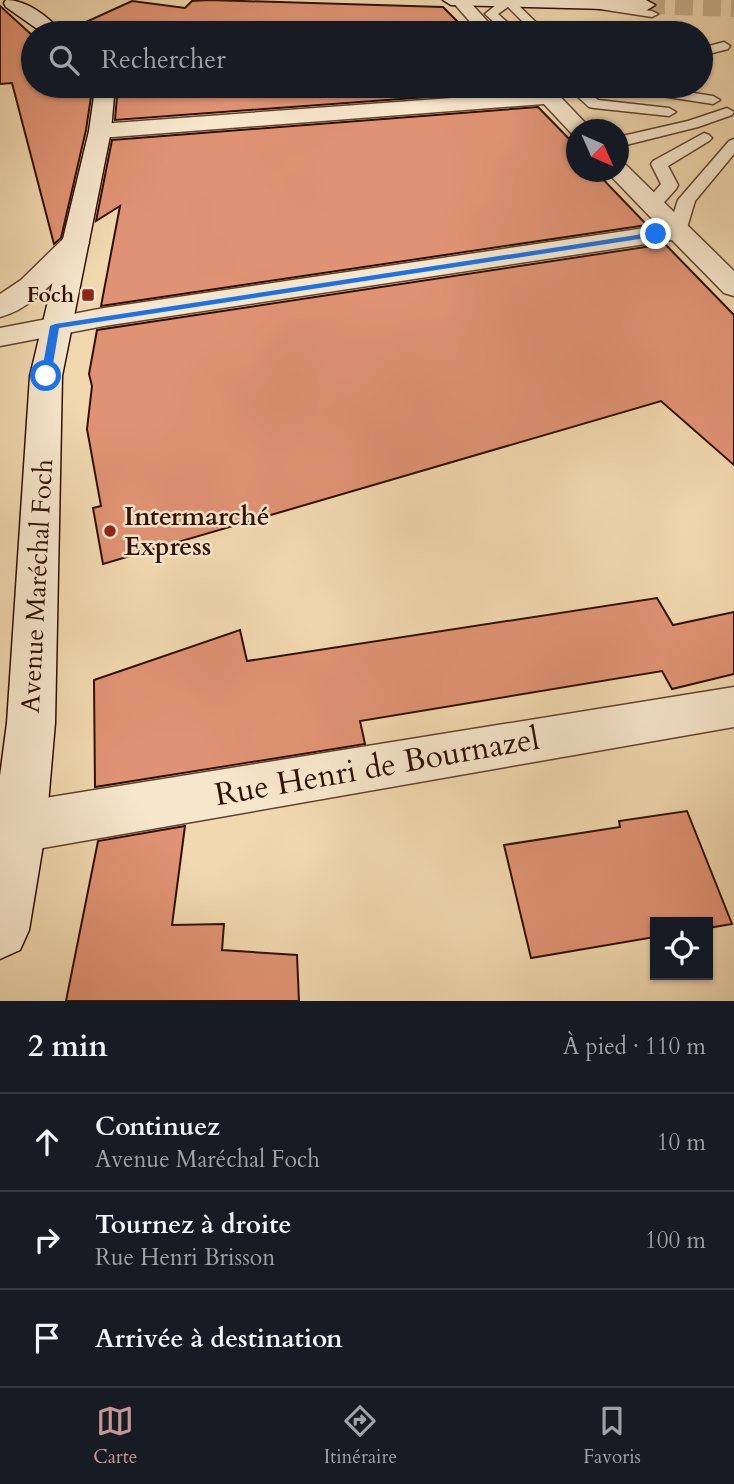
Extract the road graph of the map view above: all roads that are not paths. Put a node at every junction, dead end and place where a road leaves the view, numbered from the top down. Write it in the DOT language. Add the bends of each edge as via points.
graph roads {
  1 [pos="452,0"];
  2 [pos="459,0"];
  3 [pos="48,1"];
  4 [pos="508,1"];
  5 [pos="8,3"];
  6 [pos="649,10"];
  7 [pos="33,16"];
  8 [pos="39,21"];
  9 [pos="478,21"];
  10 [pos="498,21"];
  11 [pos="529,21"];
  12 [pos="724,46"];
  13 [pos="713,49"];
  14 [pos="104,98"];
  15 [pos="466,98"];
  16 [pos="551,98"];
  17 [pos="587,98"];
  18 [pos="700,98"];
  19 [pos="710,98"];
  20 [pos="713,100"];
  21 [pos="669,112"];
  22 [pos="730,115"];
  23 [pos="571,119"];
  24 [pos="100,131"];
  25 [pos="704,138"];
  26 [pos="629,139"];
  27 [pos="734,144"];
  28 [pos="629,181"];
  29 [pos="652,205"];
  30 [pos="677,231"];
  31 [pos="75,243"];
  32 [pos="734,287"];
  33 [pos="0,308"];
  34 [pos="55,326"];
  35 [pos="0,337"];
  36 [pos="734,707"];
  37 [pos="20,827"];
  38 [pos="0,930"];
  1 -- 2 [label="street"];
  2 -- 4 [label="street"];
  2 -- 9 [label="street"];
  3 -- 7 [label="street"];
  4 -- 6 [label="street"];
  4 -- 10 [label="lane" via="491,15"];
  4 -- 11 [label="lane"];
  5 -- 7 [label="street"];
  7 -- 8 [label="street"];
  12 -- 13 [label="lane"];
  14 -- 24 [label="street, Avenue Maréchal Foch"];
  15 -- 24 [label="street"];
  16 -- 23 [label="street"];
  17 -- 21 [label="lane" via="594,104"];
  18 -- 20 [label="lane"];
  19 -- 20 [label="lane"];
  20 -- 22 [label="lane"];
  22 -- 26 [label="lane"];
  24 -- 31 [label="street, Avenue Maréchal Foch"];
  25 -- 29 [label="lane" via="659,164 670,185"];
  27 -- 30 [label="lane" via="687,200"];
  28 -- 29 [label="street"];
  29 -- 30 [label="street"];
  30 -- 32 [label="street"];
  30 -- 34 [label="street"];
  31 -- 33 [label="street" via="31,286"];
  31 -- 34 [label="street, Avenue Maréchal Foch"];
  34 -- 35 [label="street"];
  34 -- 37 [label="street, Avenue Maréchal Foch" via="46,376 31,723"];
  36 -- 37 [label="street, Rue Henri de Bournazel"];
  37 -- 38 [label="street, Avenue Maréchal Foch"];
}
